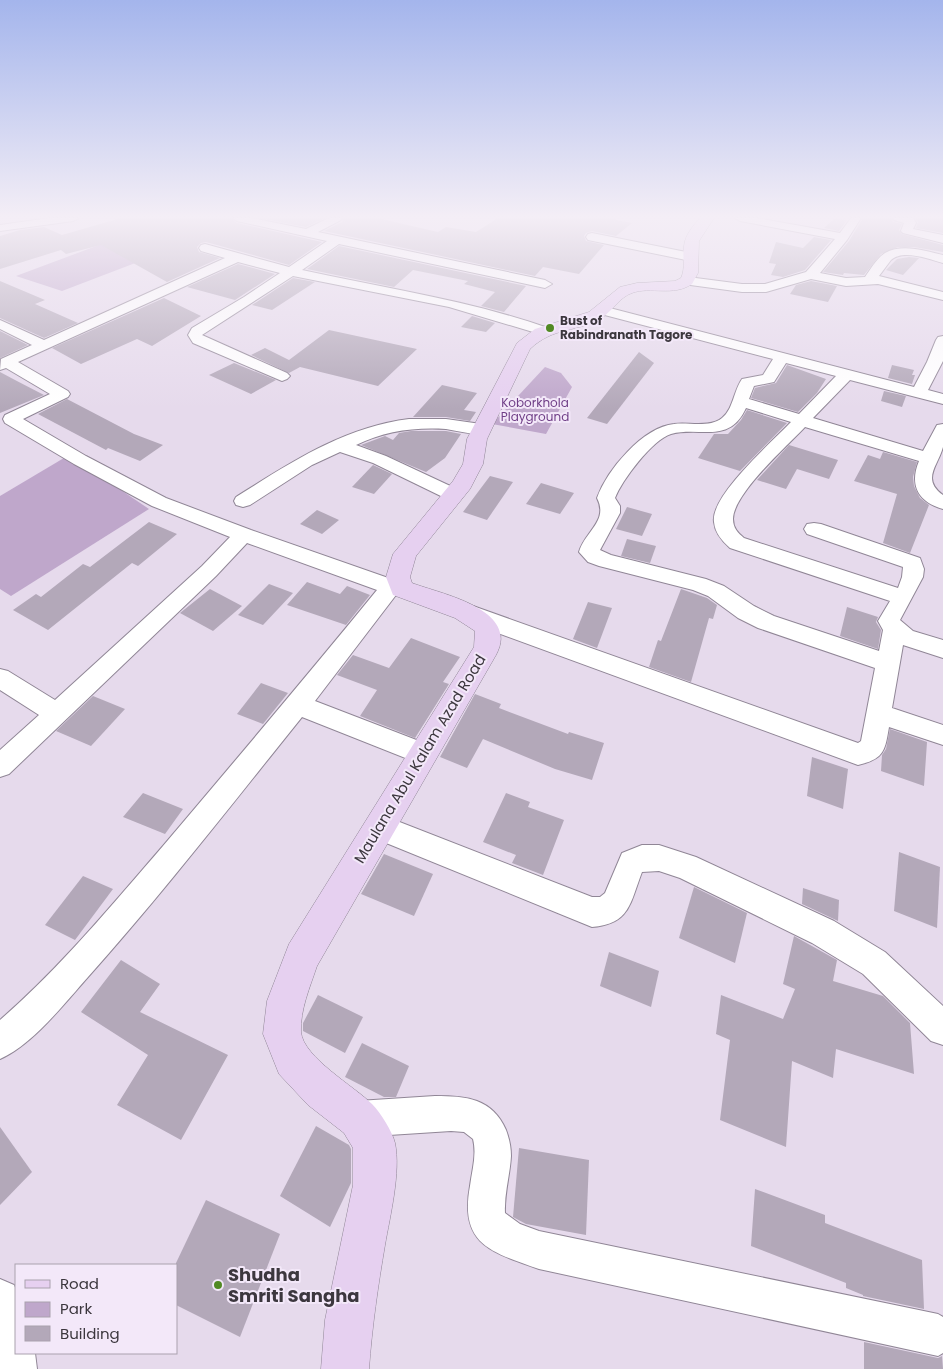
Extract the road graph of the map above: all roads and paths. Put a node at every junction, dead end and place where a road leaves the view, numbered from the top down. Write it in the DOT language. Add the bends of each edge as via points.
graph roads {
  1 [pos="183,282"];
  2 [pos="276,282"];
  3 [pos="342,282"];
  4 [pos="535,282"];
  5 [pos="682,282"];
  6 [pos="725,282"];
  7 [pos="787,282"];
  8 [pos="887,282"];
  9 [pos="545,284"];
  10 [pos="943,291"];
  11 [pos="602,310"];
  12 [pos="0,324"];
  13 [pos="542,331"];
  14 [pos="943,340"];
  15 [pos="44,345"];
  16 [pos="782,356"];
  17 [pos="3,364"];
  18 [pos="938,367"];
  19 [pos="848,373"];
  20 [pos="282,376"];
  21 [pos="919,392"];
  22 [pos="943,399"];
  23 [pos="740,401"];
  24 [pos="803,419"];
  25 [pos="482,429"];
  26 [pos="943,429"];
  27 [pos="331,449"];
  28 [pos="930,459"];
  29 [pos="454,494"];
  30 [pos="243,501"];
  31 [pos="943,503"];
  32 [pos="814,529"];
  33 [pos="244,535"];
  34 [pos="397,588"];
  35 [pos="902,598"];
  36 [pos="464,612"];
  37 [pos="894,630"];
  38 [pos="943,649"];
  39 [pos="888,663"];
  40 [pos="0,678"];
  41 [pos="298,706"];
  42 [pos="56,713"];
  43 [pos="878,713"];
  44 [pos="943,735"];
  45 [pos="423,754"];
  46 [pos="0,766"];
  47 [pos="379,827"];
  48 [pos="943,1029"];
  49 [pos="0,1042"];
  50 [pos="358,1119"];
  51 [pos="0,1299"];
  52 [pos="938,1334"];
  53 [pos="16,1369"];
  54 [pos="345,1369"];
  1 -- 15 [label="street"];
  2 -- 20 [label="street" via="195,335 198,340"];
  3 -- 13 [label="street" via="458,304 513,319"];
  4 -- 9 [label="street"];
  5 -- 11 [label="street" via="680,285 632,288 622,292"];
  6 -- 7 [label="street" via="742,288 766,288"];
  8 -- 10 [label="street"];
  11 -- 13 [label="street" via="593,316"];
  11 -- 16 [label="street"];
  12 -- 15 [label="street"];
  13 -- 25 [label="street" via="523,347"];
  14 -- 18 [label="street"];
  15 -- 17 [label="street"];
  16 -- 19 [label="street"];
  16 -- 23 [label="street" via="768,379 748,382"];
  17 -- 33 [label="street" via="62,394 11,419 159,502"];
  18 -- 21 [label="street"];
  19 -- 21 [label="street"];
  19 -- 24 [label="street"];
  21 -- 22 [label="street"];
  23 -- 24 [label="street"];
  23 -- 39 [label="street" via="727,423 662,430 629,462 607,490 606,498 612,513 590,545 590,552 606,561 699,584 766,622"];
  24 -- 28 [label="street"];
  24 -- 35 [label="street" via="731,497 723,522 728,535 753,550"];
  25 -- 27 [label="street" via="436,423 402,425 367,434"];
  25 -- 29 [label="street" via="473,464"];
  26 -- 28 [label="street"];
  27 -- 29 [label="street" via="340,447 361,452"];
  27 -- 30 [label="street"];
  28 -- 31 [label="street" via="923,474 923,484"];
  29 -- 34 [label="street" via="405,554"];
  32 -- 35 [label="street" via="913,563 914,578"];
  33 -- 34 [label="street"];
  33 -- 42 [label="street"];
  34 -- 36 [label="street, Maulana Abul Kalam Azad Road"];
  34 -- 41 [label="street"];
  35 -- 37 [label="street" via="889,621"];
  36 -- 43 [label="street" via="858,754 873,746"];
  36 -- 45 [label="street, Maulana Abul Kalam Azad Road" via="482,622 488,632 487,648"];
  37 -- 38 [label="street"];
  37 -- 39 [label="street"];
  39 -- 43 [label="street"];
  40 -- 42 [label="street"];
  41 -- 45 [label="street"];
  41 -- 49 [label="street" via="109,931 40,1007"];
  42 -- 46 [label="street"];
  43 -- 44 [label="street"];
  45 -- 47 [label="street, Maulana Abul Kalam Azad Road"];
  47 -- 48 [label="street" via="592,912 606,911 615,903 632,863 642,858 659,858 686,867 850,947 874,963"];
  47 -- 50 [label="street, Maulana Abul Kalam Azad Road" via="302,957 286,1001 282,1034 293,1060 322,1091"];
  50 -- 52 [label="street" via="452,1114 472,1117 488,1130 493,1150 485,1208 491,1226 511,1240 539,1250"];
  50 -- 54 [label="street, Maulana Abul Kalam Azad Road" via="374,1143 374,1185 349,1320"];
  51 -- 53 [label="street" via="14,1344"];
}
